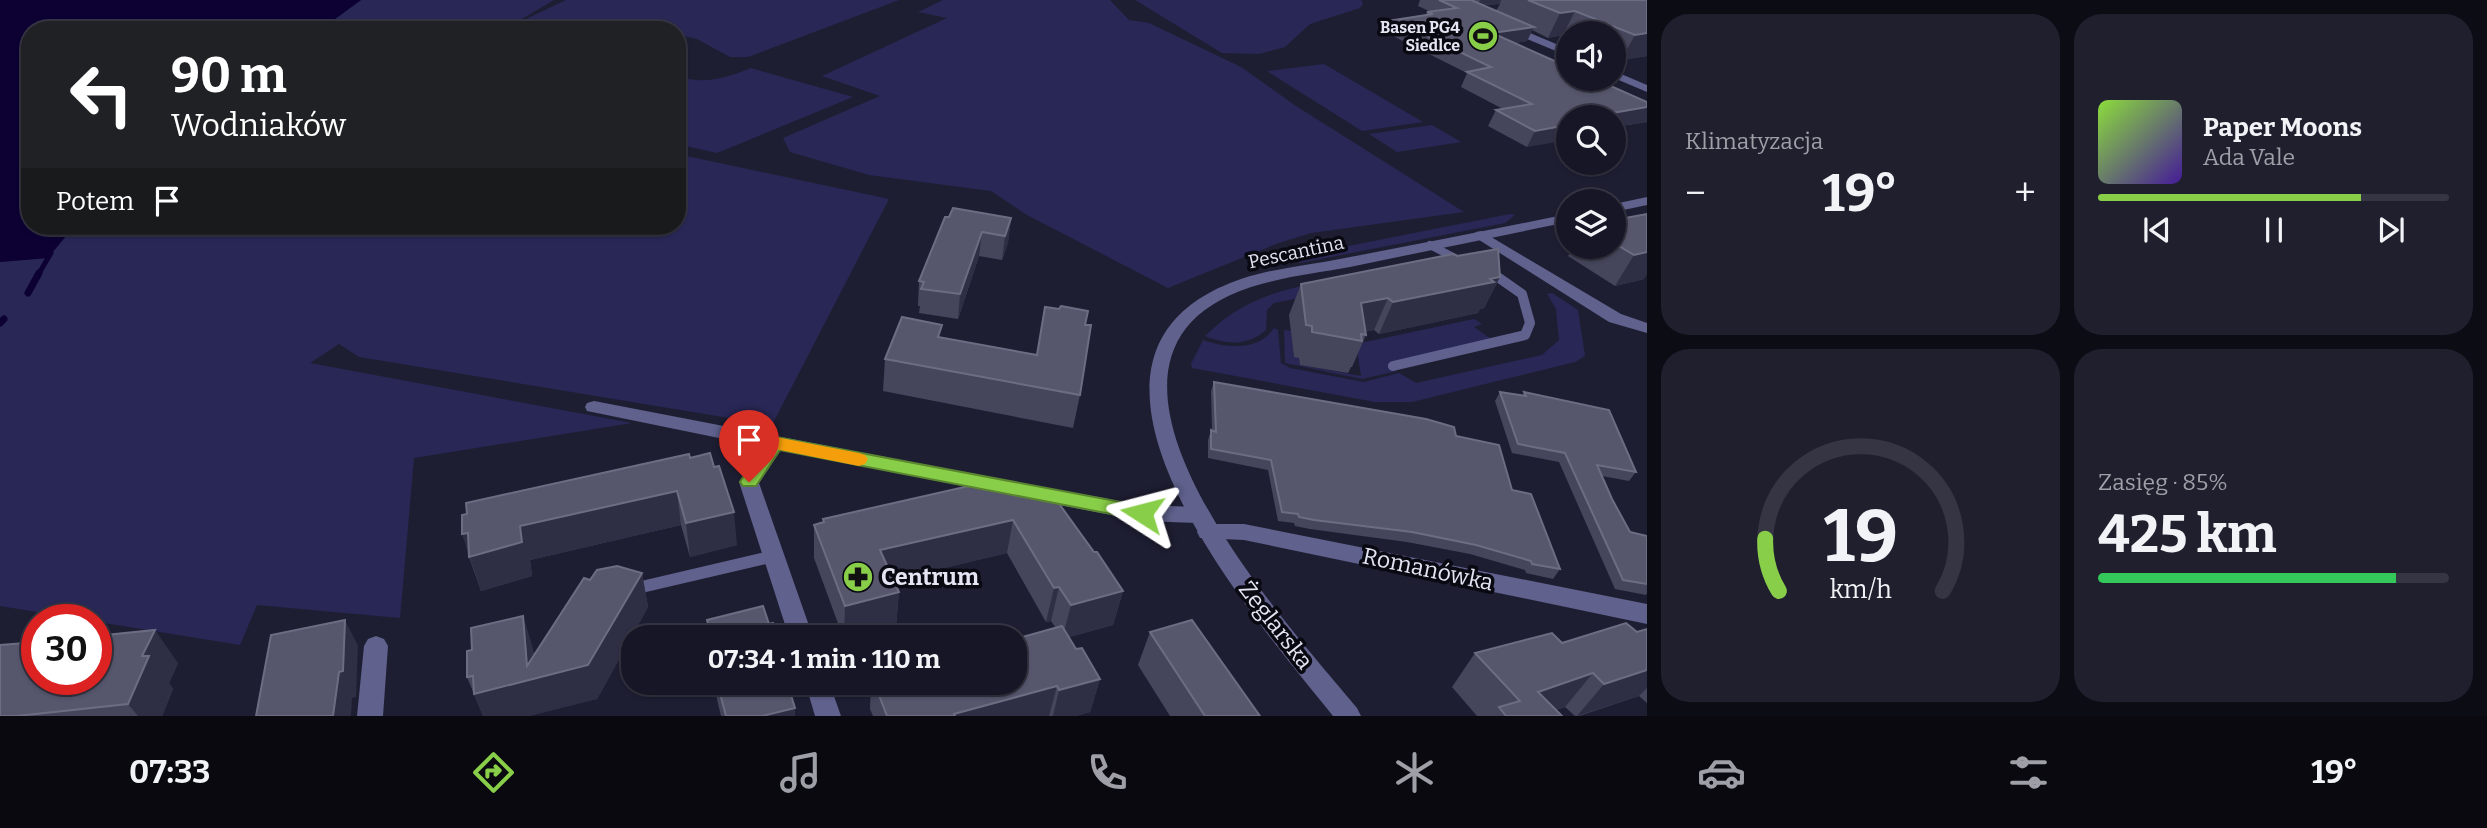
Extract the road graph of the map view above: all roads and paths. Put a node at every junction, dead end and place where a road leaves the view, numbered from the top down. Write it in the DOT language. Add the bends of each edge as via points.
graph roads {
  1 [pos="1496,22"];
  2 [pos="1556,48"];
  3 [pos="1647,73"];
  4 [pos="1626,74"];
  5 [pos="1626,79"];
  6 [pos="1647,89"];
  7 [pos="1647,201"];
  8 [pos="1626,205"];
  9 [pos="1556,220"];
  10 [pos="1481,235"];
  11 [pos="1430,245"];
  12 [pos="1471,264"];
  13 [pos="1483,269"];
  14 [pos="1647,328"];
  15 [pos="1394,366"];
  16 [pos="594,407"];
  17 [pos="776,443"];
  18 [pos="1203,524"];
  19 [pos="774,556"];
  20 [pos="618,592"];
  21 [pos="1647,614"];
  22 [pos="797,625"];
  23 [pos="376,646"];
  24 [pos="821,695"];
  25 [pos="370,716"];
  26 [pos="828,716"];
  27 [pos="1348,716"];
  1 -- 2 [label="street"];
  3 -- 4 [label="street"];
  5 -- 6 [label="street"];
  7 -- 8 [label="street"];
  9 -- 10 [label="street, Pescantina"];
  10 -- 11 [label="street, Pescantina"];
  10 -- 14 [label="street" via="1615,318"];
  11 -- 12 [label="lane"];
  11 -- 18 [label="street, Pescantina" via="1246,283 1217,296 1181,324 1169,339 1156,381 1163,435"];
  13 -- 15 [label="lane" via="1522,294 1530,323 1525,335"];
  16 -- 17 [label="street, Romanówka"];
  17 -- 18 [label="street, Romanówka"];
  17 -- 19 [label="street" via="749,482"];
  18 -- 21 [label="street, Romanówka"];
  18 -- 27 [label="street, Żeglarska"];
  19 -- 20 [label="lane"];
  19 -- 22 [label="street"];
  23 -- 25 [label="street"];
  24 -- 26 [label="street"];
}
